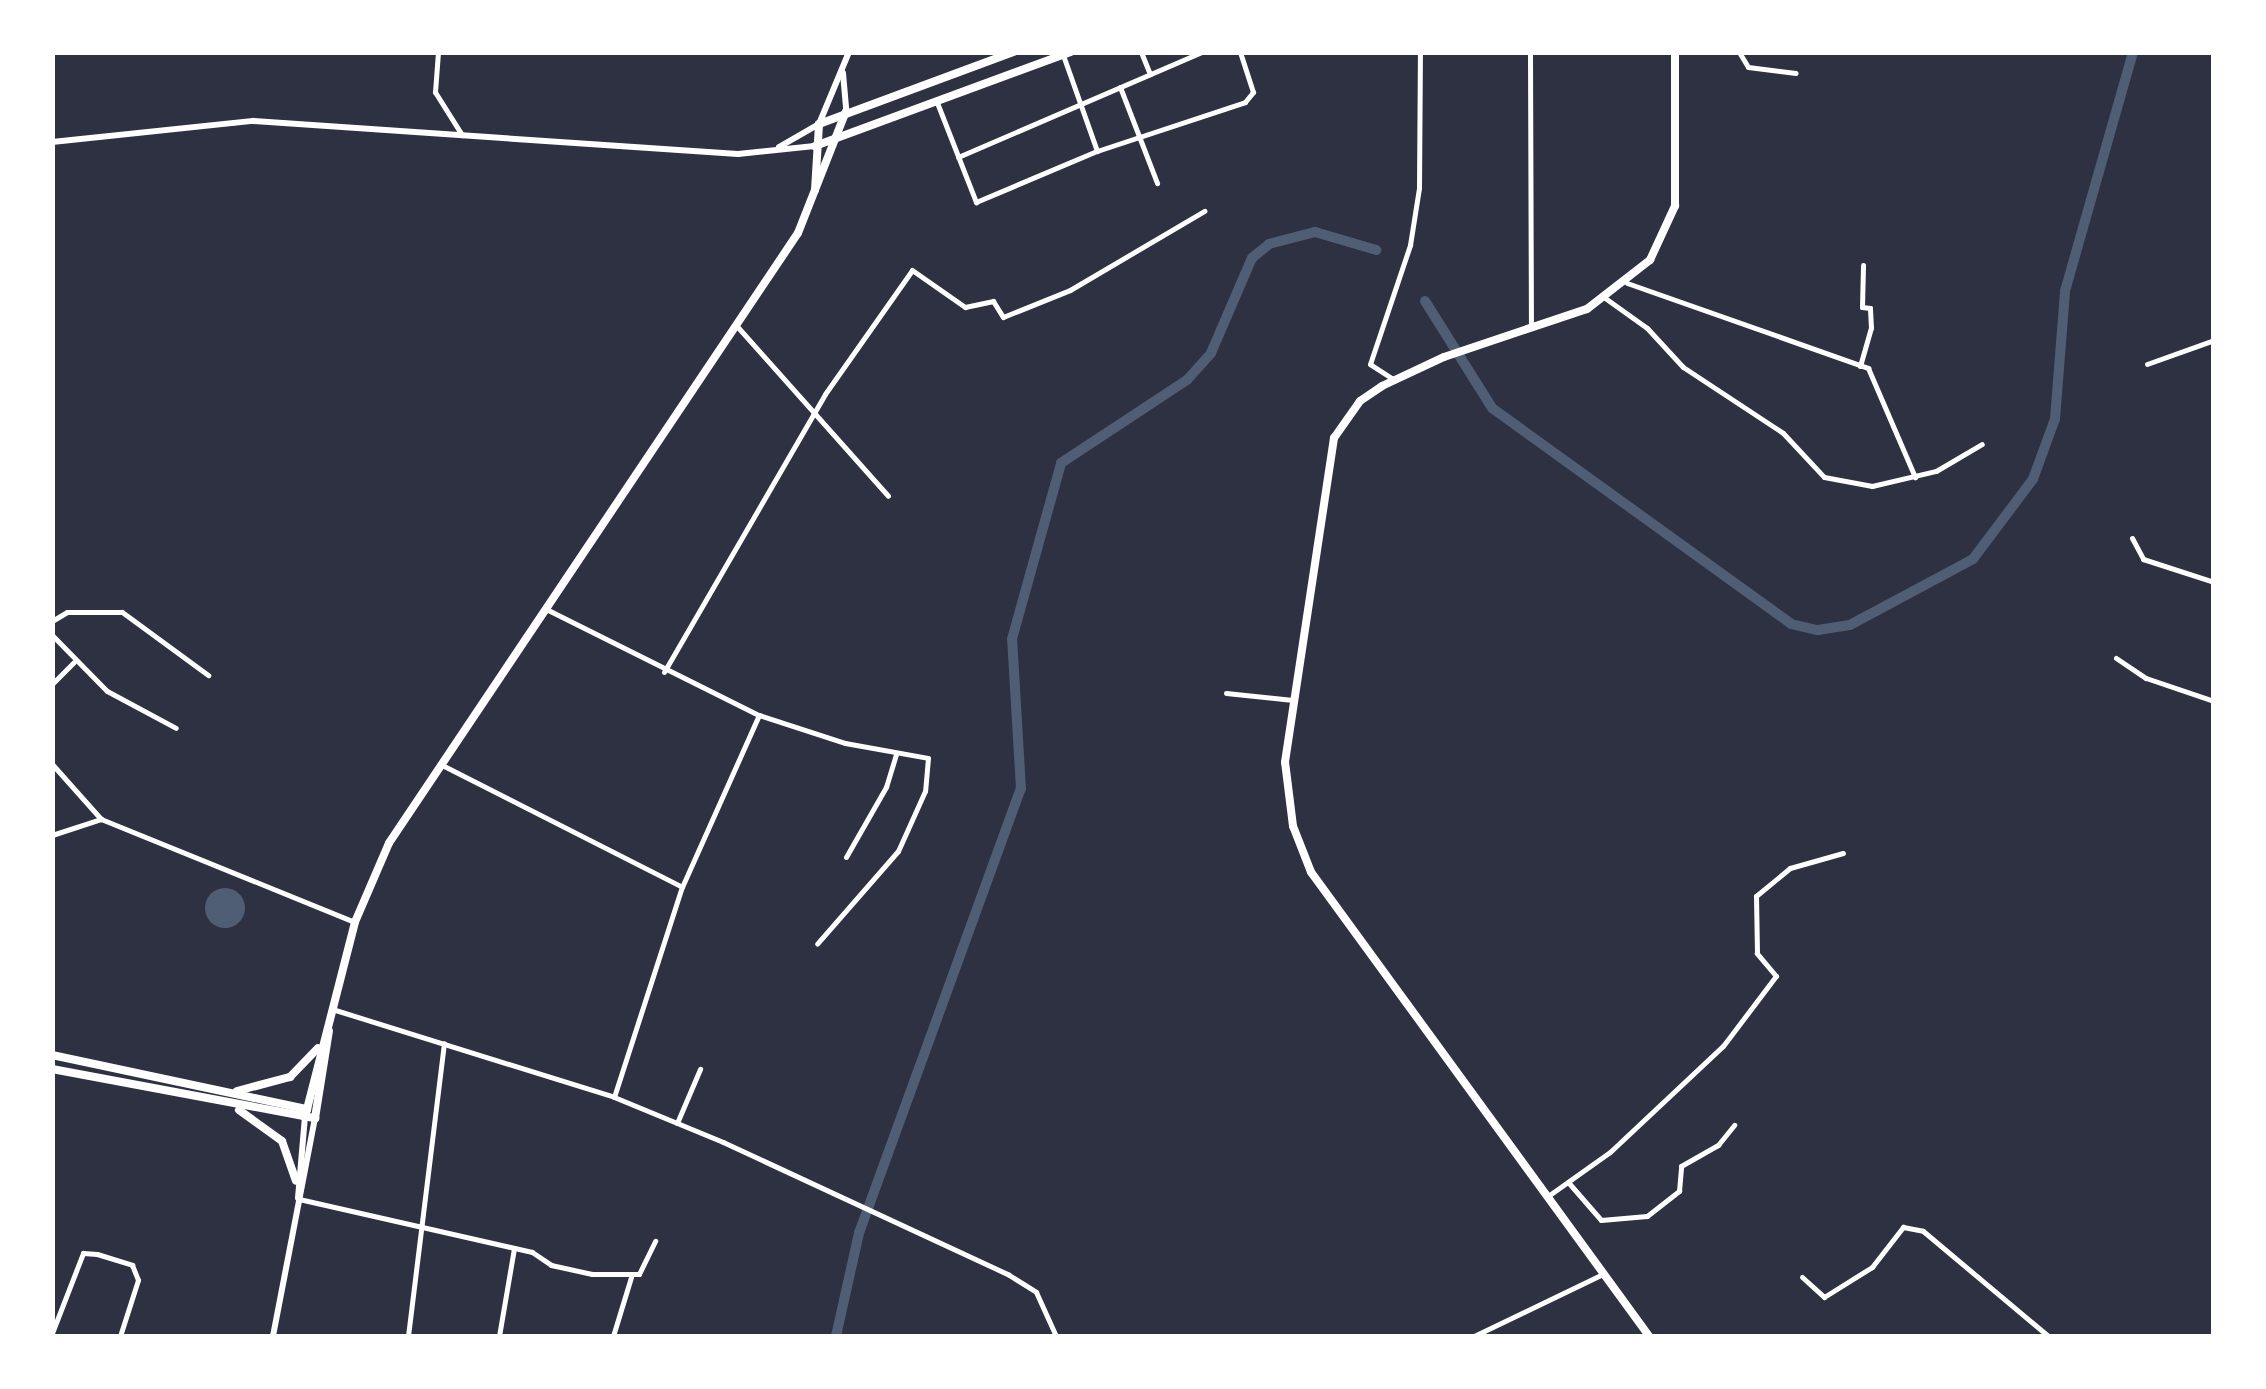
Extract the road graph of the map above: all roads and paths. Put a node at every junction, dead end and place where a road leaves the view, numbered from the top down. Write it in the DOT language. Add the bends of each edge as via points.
graph roads {
  1 [pos="438,52"];
  2 [pos="849,52"];
  3 [pos="1014,52"];
  4 [pos="1141,52"];
  5 [pos="1202,52"];
  6 [pos="1240,52"];
  7 [pos="1420,52"];
  8 [pos="1530,52"];
  9 [pos="1679,52"];
  10 [pos="1739,52"];
  11 [pos="1066,53"];
  12 [pos="843,67"];
  13 [pos="1796,73"];
  14 [pos="1150,74"];
  15 [pos="1120,87"];
  16 [pos="936,100"];
  17 [pos="1080,104"];
  18 [pos="846,110"];
  19 [pos="820,124"];
  20 [pos="462,135"];
  21 [pos="1140,137"];
  22 [pos="837,138"];
  23 [pos="52,142"];
  24 [pos="815,146"];
  25 [pos="774,149"];
  26 [pos="1097,151"];
  27 [pos="958,157"];
  28 [pos="1157,182"];
  29 [pos="814,200"];
  30 [pos="1204,211"];
  31 [pos="1863,265"];
  32 [pos="1627,283"];
  33 [pos="1604,298"];
  34 [pos="735,324"];
  35 [pos="1530,328"];
  36 [pos="2214,340"];
  37 [pos="2148,364"];
  38 [pos="1860,366"];
  39 [pos="1396,380"];
  40 [pos="815,412"];
  41 [pos="1982,444"];
  42 [pos="1914,477"];
  43 [pos="888,496"];
  44 [pos="2132,538"];
  45 [pos="2214,582"];
  46 [pos="544,607"];
  47 [pos="52,621"];
  48 [pos="52,635"];
  49 [pos="2116,658"];
  50 [pos="74,662"];
  51 [pos="664,672"];
  52 [pos="208,676"];
  53 [pos="52,684"];
  54 [pos="1226,694"];
  55 [pos="1292,700"];
  56 [pos="2214,702"];
  57 [pos="760,716"];
  58 [pos="176,728"];
  59 [pos="896,755"];
  60 [pos="52,764"];
  61 [pos="440,764"];
  62 [pos="102,818"];
  63 [pos="52,835"];
  64 [pos="1843,852"];
  65 [pos="846,857"];
  66 [pos="682,887"];
  67 [pos="355,922"];
  68 [pos="818,944"];
  69 [pos="332,1009"];
  70 [pos="329,1022"];
  71 [pos="444,1043"];
  72 [pos="320,1044"];
  73 [pos="52,1055"];
  74 [pos="52,1069"];
  75 [pos="700,1070"];
  76 [pos="222,1091"];
  77 [pos="614,1096"];
  78 [pos="220,1104"];
  79 [pos="311,1114"];
  80 [pos="676,1123"];
  81 [pos="1734,1125"];
  82 [pos="296,1181"];
  83 [pos="1568,1182"];
  84 [pos="1546,1198"];
  85 [pos="298,1199"];
  86 [pos="426,1226"];
  87 [pos="655,1241"];
  88 [pos="514,1248"];
  89 [pos="1603,1274"];
  90 [pos="632,1277"];
  91 [pos="1802,1277"];
  92 [pos="52,1333"];
  93 [pos="120,1336"];
  94 [pos="273,1336"];
  95 [pos="408,1336"];
  96 [pos="499,1336"];
  97 [pos="613,1336"];
  98 [pos="1056,1336"];
  99 [pos="1474,1336"];
  100 [pos="1650,1336"];
  101 [pos="2048,1336"];
  1 -- 20 [label="street" via="435,92"];
  2 -- 12 [label="street"];
  3 -- 18 [label="main road"];
  4 -- 14 [label="street"];
  5 -- 14 [label="street"];
  6 -- 21 [label="street" via="1253,92 1245,102"];
  7 -- 39 [label="street" via="1419,188 1410,245 1370,364"];
  8 -- 35 [label="street"];
  9 -- 32 [label="main road" via="1675,206 1664,236"];
  10 -- 13 [label="street" via="1748,67"];
  11 -- 16 [label="main road"];
  11 -- 17 [label="street"];
  12 -- 18 [label="street"];
  12 -- 19 [label="street"];
  14 -- 15 [label="street"];
  15 -- 17 [label="street"];
  15 -- 21 [label="street"];
  16 -- 22 [label="main road"];
  16 -- 27 [label="street"];
  17 -- 26 [label="street"];
  17 -- 27 [label="street"];
  18 -- 19 [label="main road"];
  18 -- 22 [label="main road"];
  19 -- 24 [label="main road"];
  19 -- 25 [label="street"];
  20 -- 23 [label="street" via="253,122"];
  20 -- 25 [label="street" via="720,153"];
  21 -- 26 [label="street"];
  21 -- 28 [label="street"];
  22 -- 24 [label="main road"];
  22 -- 29 [label="main road"];
  24 -- 25 [label="street"];
  24 -- 29 [label="main road"];
  26 -- 27 [label="street" via="976,202"];
  29 -- 34 [label="main road"];
  30 -- 40 [label="street" via="1070,290 1004,317 993,301 965,307 912,270"];
  31 -- 38 [label="street" via="1862,307 1870,308 1872,322"];
  32 -- 33 [label="main road"];
  32 -- 38 [label="street"];
  33 -- 35 [label="main road"];
  33 -- 42 [label="street" via="1647,328 1683,367 1783,433 1824,477 1872,486"];
  34 -- 40 [label="street"];
  34 -- 46 [label="main road"];
  35 -- 39 [label="main road"];
  36 -- 37 [label="street"];
  38 -- 42 [label="street" via="1872,373"];
  39 -- 55 [label="main road" via="1360,401 1329,453"];
  40 -- 43 [label="street"];
  40 -- 51 [label="street"];
  41 -- 42 [label="street"];
  44 -- 45 [label="street" via="2143,559"];
  46 -- 51 [label="street"];
  46 -- 61 [label="main road"];
  47 -- 52 [label="street" via="66,612 122,612"];
  48 -- 50 [label="street"];
  49 -- 56 [label="street" via="2146,678"];
  50 -- 53 [label="street"];
  50 -- 58 [label="street" via="108,691"];
  51 -- 57 [label="street"];
  54 -- 55 [label="street"];
  55 -- 84 [label="main road" via="1287,797 1310,872"];
  57 -- 59 [label="street"];
  57 -- 66 [label="street"];
  59 -- 65 [label="street" via="886,787"];
  59 -- 68 [label="street" via="928,758 925,791 898,851"];
  60 -- 62 [label="street"];
  61 -- 66 [label="street"];
  61 -- 67 [label="main road" via="389,843"];
  62 -- 63 [label="street"];
  62 -- 67 [label="street"];
  64 -- 83 [label="street" via="1790,868 1756,896 1758,952 1776,976 1723,1046"];
  66 -- 77 [label="street"];
  67 -- 69 [label="main road"];
  69 -- 70 [label="main road"];
  69 -- 71 [label="street"];
  70 -- 72 [label="main road"];
  70 -- 79 [label="main road"];
  71 -- 77 [label="street"];
  71 -- 86 [label="street"];
  72 -- 76 [label="main road" via="277,1084"];
  72 -- 79 [label="main road"];
  73 -- 76 [label="main road"];
  74 -- 78 [label="main road"];
  75 -- 80 [label="street"];
  76 -- 79 [label="main road"];
  77 -- 80 [label="street"];
  78 -- 79 [label="main road"];
  78 -- 82 [label="main road" via="275,1132"];
  79 -- 82 [label="street"];
  79 -- 85 [label="street"];
  80 -- 98 [label="street" via="1036,1292"];
  81 -- 83 [label="street" via="1718,1145 1681,1166 1679,1191 1647,1216 1601,1220"];
  82 -- 85 [label="street"];
  83 -- 84 [label="street"];
  84 -- 89 [label="main road"];
  85 -- 86 [label="street"];
  85 -- 94 [label="street"];
  86 -- 88 [label="street"];
  86 -- 95 [label="street"];
  87 -- 90 [label="street"];
  88 -- 90 [label="street" via="552,1265"];
  88 -- 96 [label="street"];
  89 -- 99 [label="street"];
  89 -- 100 [label="main road"];
  90 -- 97 [label="street"];
  91 -- 101 [label="street" via="1824,1297 1872,1267 1903,1227 1924,1231"];
  92 -- 93 [label="street" via="84,1253 132,1265 138,1280"];
}
